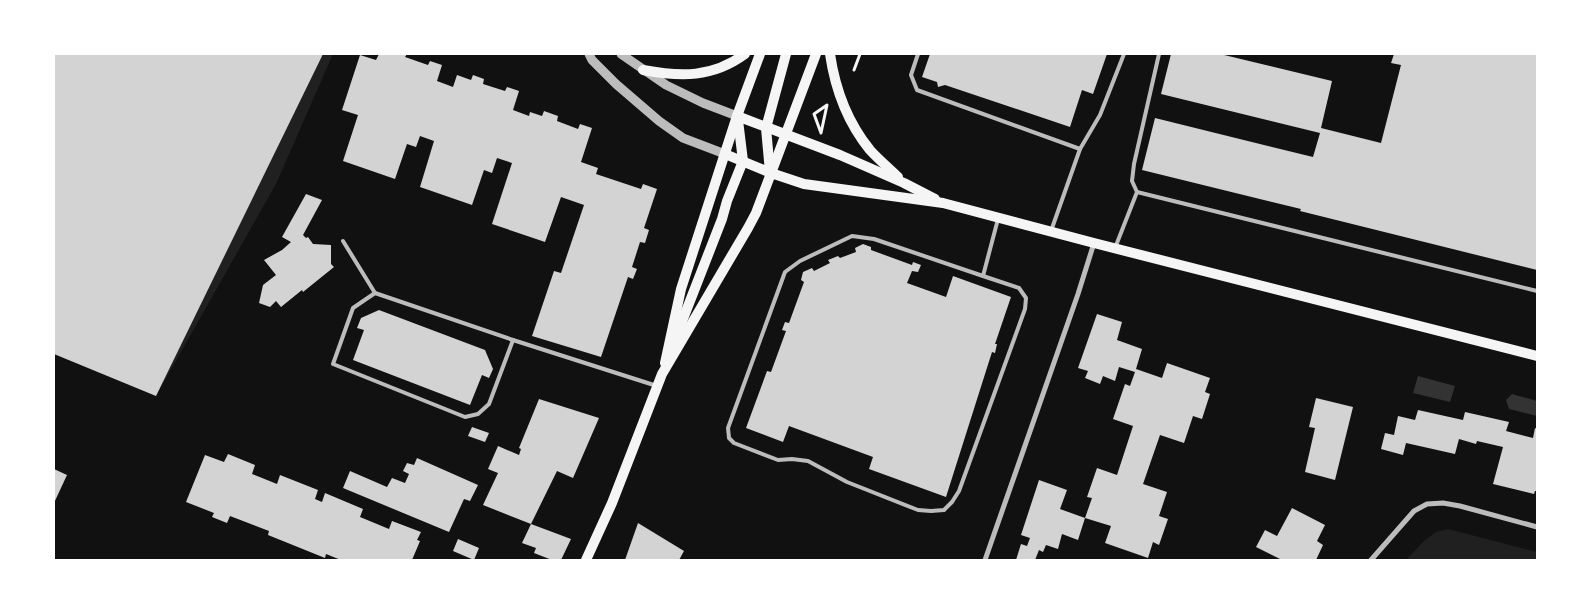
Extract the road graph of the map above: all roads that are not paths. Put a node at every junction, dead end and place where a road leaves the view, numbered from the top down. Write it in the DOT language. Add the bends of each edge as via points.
graph roads {
  1 [pos="588,54"];
  2 [pos="621,54"];
  3 [pos="745,54"];
  4 [pos="760,54"];
  5 [pos="786,54"];
  6 [pos="816,54"];
  7 [pos="830,54"];
  8 [pos="918,54"];
  9 [pos="1124,54"];
  10 [pos="1160,54"];
  11 [pos="643,70"];
  12 [pos="737,116"];
  13 [pos="766,128"];
  14 [pos="786,135"];
  15 [pos="1080,149"];
  16 [pos="725,154"];
  17 [pos="743,161"];
  18 [pos="770,173"];
  19 [pos="904,183"];
  20 [pos="1138,192"];
  21 [pos="943,203"];
  22 [pos="998,217"];
  23 [pos="1051,231"];
  24 [pos="343,241"];
  25 [pos="1094,243"];
  26 [pos="1114,248"];
  27 [pos="983,276"];
  28 [pos="1537,290"];
  29 [pos="375,293"];
  30 [pos="513,340"];
  31 [pos="1537,356"];
  32 [pos="662,374"];
  33 [pos="657,386"];
  34 [pos="1537,527"];
  35 [pos="586,560"];
  36 [pos="985,560"];
  37 [pos="1371,560"];
  1 -- 16 [label="street" via="616,84 659,121 683,138"];
  2 -- 11 [label="street"];
  3 -- 11 [label="main road" via="718,69 701,73 668,75"];
  4 -- 12 [label="main road"];
  5 -- 13 [label="main road"];
  6 -- 14 [label="main road"];
  7 -- 19 [label="main road" via="841,97 857,130 870,149"];
  8 -- 15 [label="lane" via="910,75 917,90"];
  9 -- 15 [label="lane" via="1100,115"];
  10 -- 20 [label="lane" via="1134,164 1132,181"];
  11 -- 12 [label="street" via="702,103"];
  12 -- 13 [label="main road"];
  12 -- 16 [label="main road"];
  12 -- 17 [label="main road"];
  13 -- 14 [label="main road"];
  13 -- 18 [label="main road"];
  14 -- 18 [label="main road"];
  14 -- 19 [label="main road"];
  15 -- 23 [label="lane"];
  16 -- 17 [label="main road"];
  16 -- 32 [label="main road" via="681,289"];
  17 -- 18 [label="main road"];
  17 -- 32 [label="main road"];
  18 -- 21 [label="main road" via="804,184"];
  18 -- 32 [label="main road" via="748,228"];
  19 -- 21 [label="main road"];
  20 -- 26 [label="lane"];
  20 -- 28 [label="lane"];
  21 -- 22 [label="main road"];
  22 -- 23 [label="main road"];
  22 -- 27 [label="lane"];
  23 -- 25 [label="main road"];
  24 -- 29 [label="lane"];
  25 -- 26 [label="main road"];
  25 -- 36 [label="street"];
  26 -- 31 [label="main road"];
  27 -- 27 [label="lane" via="874,239 852,236 800,261 785,272 728,428 729,438 734,443 778,460 808,461 847,482 918,510 944,510 959,491 1025,310 1026,298 1019,288"];
  29 -- 30 [label="lane"];
  29 -- 30 [label="lane" via="353,308 333,364 465,417 478,414 488,404"];
  30 -- 33 [label="lane"];
  32 -- 33 [label="main road"];
  33 -- 35 [label="main road" via="612,503"];
  34 -- 37 [label="street" via="1460,506 1427,504 1414,511"];
}
